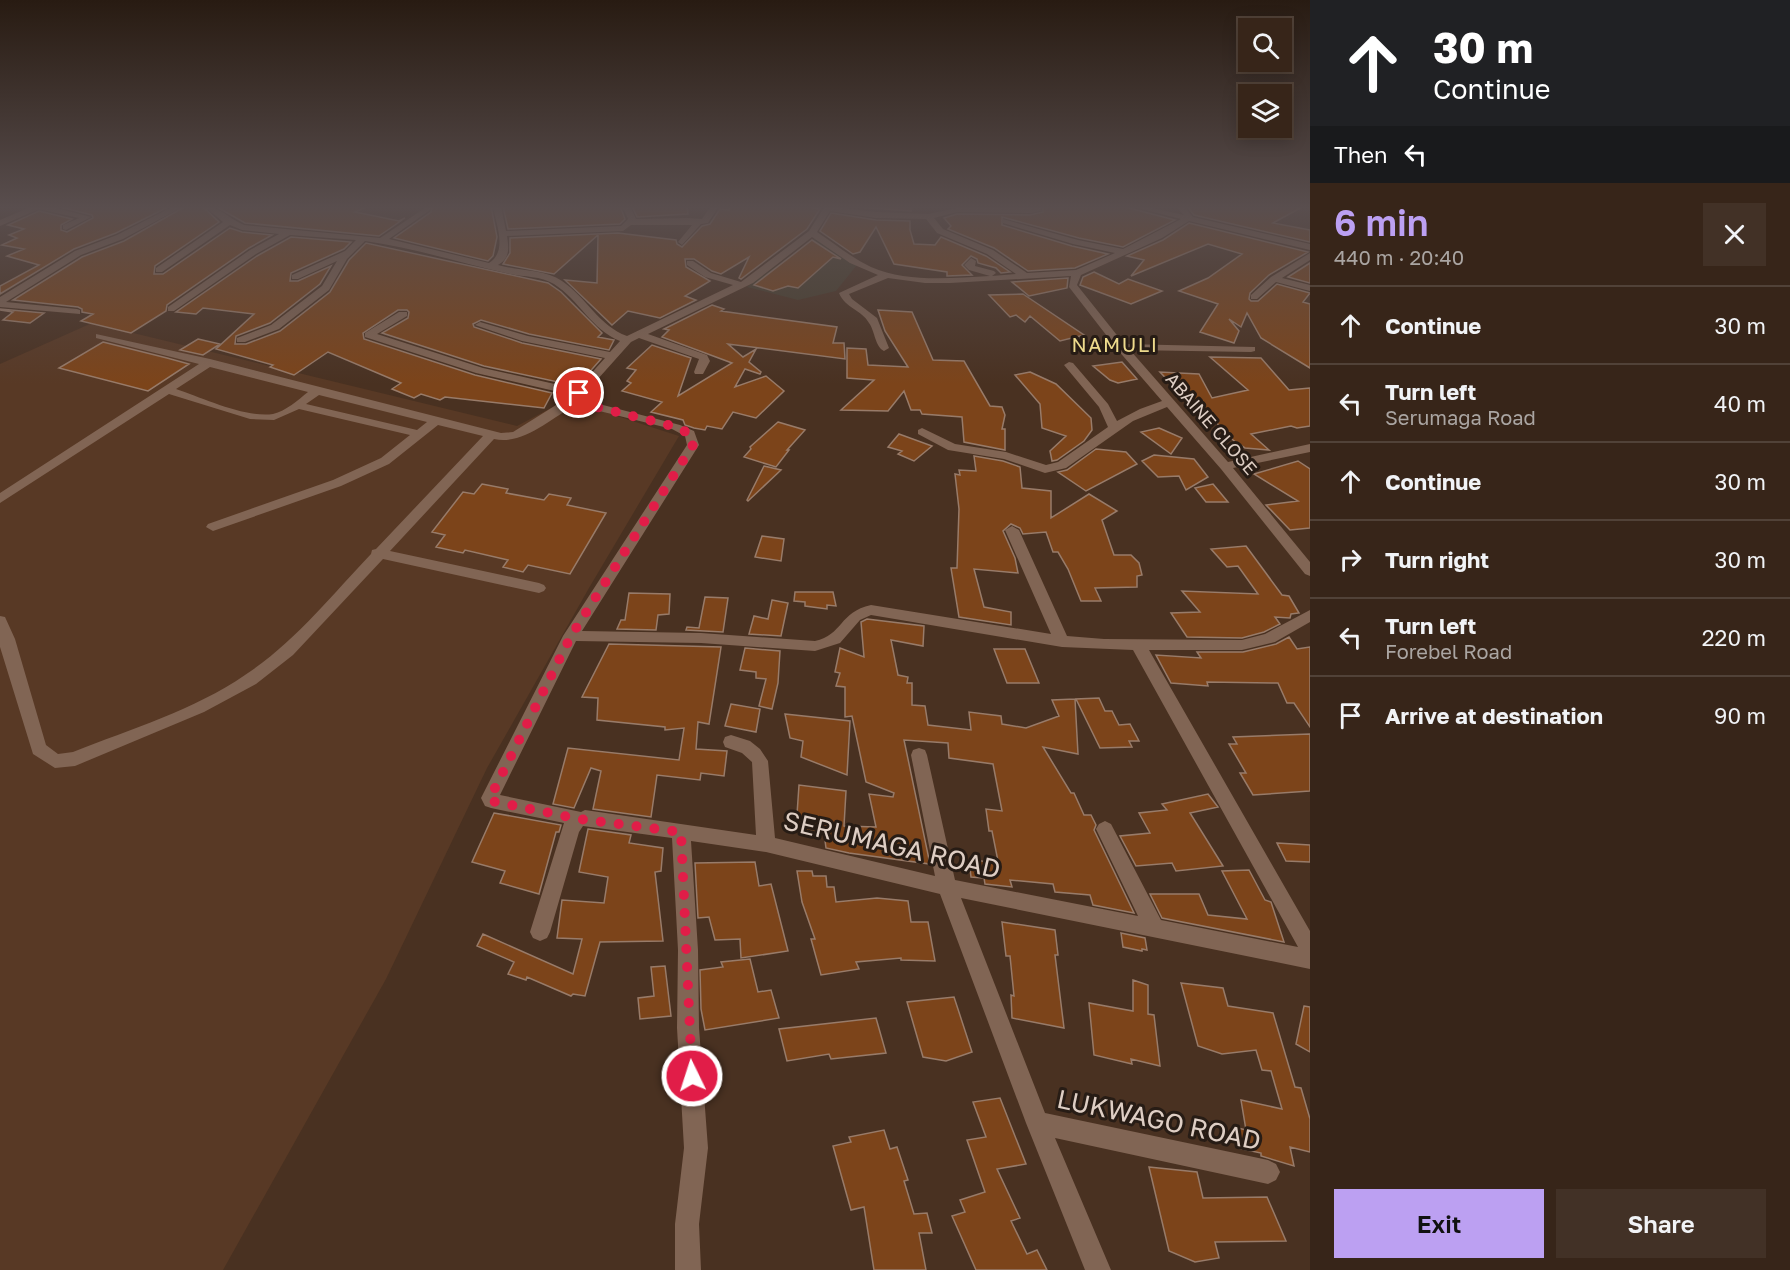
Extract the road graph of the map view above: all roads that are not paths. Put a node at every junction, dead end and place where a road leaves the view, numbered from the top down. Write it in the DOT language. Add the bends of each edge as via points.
graph roads {
  1 [pos="58,265"];
  2 [pos="166,265"];
  3 [pos="234,265"];
  4 [pos="320,265"];
  5 [pos="340,265"];
  6 [pos="485,265"];
  7 [pos="693,265"];
  8 [pos="769,265"];
  9 [pos="863,265"];
  10 [pos="969,265"];
  11 [pos="1010,265"];
  12 [pos="1095,265"];
  13 [pos="1295,265"];
  14 [pos="491,267"];
  15 [pos="159,270"];
  16 [pos="1078,273"];
  17 [pos="1023,274"];
  18 [pos="887,275"];
  19 [pos="1000,276"];
  20 [pos="295,277"];
  21 [pos="1274,279"];
  22 [pos="742,285"];
  23 [pos="1310,288"];
  24 [pos="1254,297"];
  25 [pos="1,301"];
  26 [pos="171,309"];
  27 [pos="77,312"];
  28 [pos="403,314"];
  29 [pos="480,326"];
  30 [pos="641,335"];
  31 [pos="100,336"];
  32 [pos="241,340"];
  33 [pos="627,340"];
  34 [pos="1121,347"];
  35 [pos="884,348"];
  36 [pos="1251,349"];
  37 [pos="612,356"];
  38 [pos="210,362"];
  39 [pos="1069,365"];
  40 [pos="699,372"];
  41 [pos="169,390"];
  42 [pos="318,390"];
  43 [pos="576,397"];
  44 [pos="1171,404"];
  45 [pos="295,405"];
  46 [pos="436,420"];
  47 [pos="1115,428"];
  48 [pos="922,432"];
  49 [pos="420,434"];
  50 [pos="491,435"];
  51 [pos="1310,448"];
  52 [pos="1225,466"];
  53 [pos="0,499"];
  54 [pos="213,527"];
  55 [pos="1011,530"];
  56 [pos="378,553"];
  57 [pos="1310,571"];
  58 [pos="539,588"];
  59 [pos="1310,615"];
  60 [pos="0,621"];
  61 [pos="571,636"];
  62 [pos="3,641"];
  63 [pos="1062,642"];
  64 [pos="1138,645"];
  65 [pos="731,742"];
  66 [pos="919,754"];
  67 [pos="579,819"];
  68 [pos="1105,829"];
  69 [pos="681,832"];
  70 [pos="766,844"];
  71 [pos="947,887"];
  72 [pos="1155,929"];
  73 [pos="540,932"];
  74 [pos="1310,950"];
  75 [pos="1310,958"];
  76 [pos="1037,1123"];
  77 [pos="1268,1172"];
  78 [pos="688,1270"];
  79 [pos="1098,1270"];
  1 -- 25 [label="street"];
  2 -- 15 [label="street"];
  3 -- 26 [label="street"];
  4 -- 20 [label="street"];
  5 -- 32 [label="street" via="326,288 275,327"];
  6 -- 14 [label="street"];
  7 -- 22 [label="street" via="708,275"];
  8 -- 22 [label="street"];
  9 -- 18 [label="street"];
  10 -- 19 [label="street"];
  11 -- 17 [label="street"];
  12 -- 16 [label="street"];
  13 -- 21 [label="street"];
  14 -- 33 [label="street" via="558,282 593,318"];
  16 -- 17 [label="street"];
  16 -- 34 [label="street" via="1072,281 1075,289"];
  17 -- 19 [label="street"];
  18 -- 19 [label="street" via="937,279"];
  18 -- 35 [label="street" via="844,293 849,303 873,320"];
  21 -- 23 [label="street"];
  21 -- 24 [label="street"];
  22 -- 30 [label="street"];
  25 -- 27 [label="street"];
  28 -- 43 [label="street" via="369,335"];
  29 -- 37 [label="street"];
  30 -- 33 [label="street"];
  30 -- 40 [label="street" via="703,357"];
  31 -- 38 [label="street"];
  33 -- 37 [label="street"];
  34 -- 36 [label="street, ABAINE CLOSE"];
  34 -- 44 [label="street, ABAINE CLOSE"];
  37 -- 43 [label="street"];
  38 -- 41 [label="street"];
  38 -- 42 [label="street"];
  39 -- 47 [label="street" via="1104,406"];
  41 -- 45 [label="street" via="246,415 275,417"];
  41 -- 53 [label="street"];
  42 -- 45 [label="street"];
  42 -- 46 [label="street"];
  43 -- 50 [label="street" via="516,435"];
  43 -- 61 [label="street" via="676,427 690,434 693,445"];
  44 -- 47 [label="street" via="1150,408"];
  44 -- 52 [label="street, ABAINE CLOSE"];
  44 -- 57 [label="street"];
  45 -- 49 [label="street"];
  46 -- 49 [label="street"];
  46 -- 50 [label="street"];
  47 -- 48 [label="street" via="1062,465 1045,469 1006,456 952,447"];
  49 -- 54 [label="street" via="385,461 337,483"];
  50 -- 56 [label="street"];
  51 -- 52 [label="street"];
  52 -- 57 [label="street, ABAINE CLOSE"];
  55 -- 63 [label="street"];
  56 -- 58 [label="street"];
  56 -- 62 [label="street" via="288,651 250,680 162,724 75,759 55,761 39,749"];
  59 -- 64 [label="street" via="1270,638 1242,645"];
  60 -- 62 [label="street"];
  61 -- 63 [label="street" via="701,638 815,646 832,643 854,616 871,610"];
  61 -- 67 [label="street, SERUMAGA ROAD" via="490,798"];
  63 -- 64 [label="street"];
  64 -- 74 [label="street"];
  65 -- 70 [label="street" via="745,745 760,761"];
  66 -- 71 [label="street, LUKWAGO ROAD"];
  67 -- 69 [label="street, SERUMAGA ROAD"];
  67 -- 73 [label="street" via="571,828"];
  68 -- 72 [label="street"];
  69 -- 70 [label="street, SERUMAGA ROAD"];
  69 -- 78 [label="street" via="696,1148 687,1224"];
  70 -- 71 [label="street, SERUMAGA ROAD"];
  71 -- 72 [label="street, SERUMAGA ROAD"];
  71 -- 76 [label="street, LUKWAGO ROAD"];
  72 -- 75 [label="street, SERUMAGA ROAD"];
  76 -- 77 [label="street, LUKWAGO ROAD"];
  76 -- 79 [label="street, LUKWAGO ROAD"];
}
